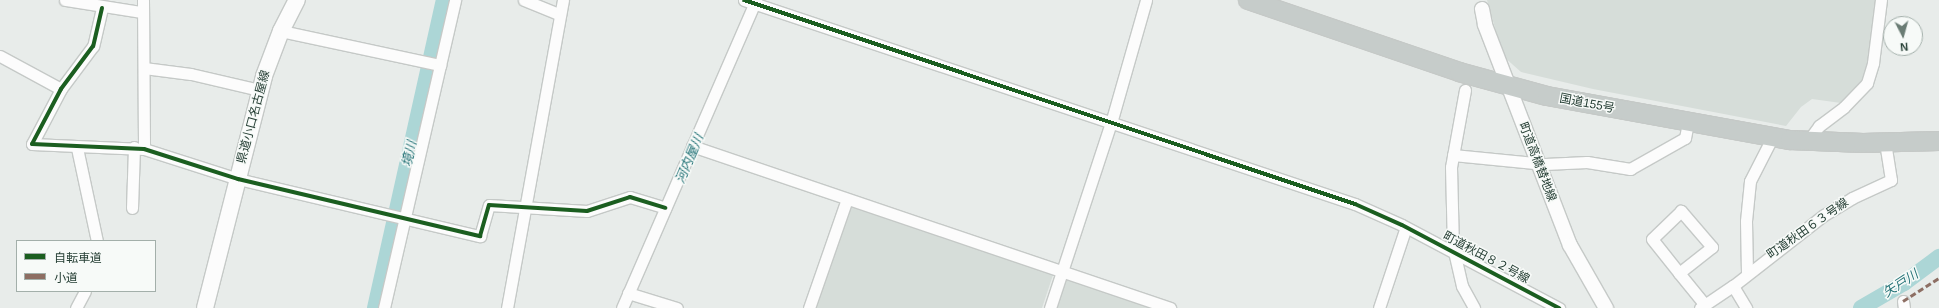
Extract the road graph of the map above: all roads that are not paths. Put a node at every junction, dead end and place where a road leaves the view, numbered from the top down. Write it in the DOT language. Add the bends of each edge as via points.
graph roads {
  1 [pos="65,0"];
  2 [pos="143,0"];
  3 [pos="297,0"];
  4 [pos="455,0"];
  5 [pos="524,0"];
  6 [pos="563,0"];
  7 [pos="1146,0"];
  8 [pos="1248,0"];
  9 [pos="1881,0"];
  10 [pos="751,1"];
  11 [pos="1481,5"];
  12 [pos="102,8"];
  13 [pos="142,12"];
  14 [pos="558,14"];
  15 [pos="281,31"];
  16 [pos="0,56"];
  17 [pos="440,65"];
  18 [pos="144,68"];
  19 [pos="1508,86"];
  20 [pos="61,89"];
  21 [pos="260,90"];
  22 [pos="1465,90"];
  23 [pos="1111,123"];
  24 [pos="1688,123"];
  25 [pos="1772,138"];
  26 [pos="1808,141"];
  27 [pos="1939,141"];
  28 [pos="1885,143"];
  29 [pos="692,146"];
  30 [pos="78,148"];
  31 [pos="139,148"];
  32 [pos="1453,155"];
  33 [pos="1537,164"];
  34 [pos="238,179"];
  35 [pos="847,199"];
  36 [pos="132,208"];
  37 [pos="523,208"];
  38 [pos="665,208"];
  39 [pos="406,218"];
  40 [pos="1404,226"];
  41 [pos="97,240"];
  42 [pos="1455,253"];
  43 [pos="1062,272"];
  44 [pos="1679,273"];
  45 [pos="1747,273"];
  46 [pos="1733,286"];
  47 [pos="84,292"];
  48 [pos="628,293"];
  49 [pos="1702,307"];
  50 [pos="76,308"];
  51 [pos="205,308"];
  52 [pos="384,308"];
  53 [pos="507,308"];
  54 [pos="622,308"];
  55 [pos="677,308"];
  56 [pos="809,308"];
  57 [pos="1050,308"];
  58 [pos="1170,308"];
  59 [pos="1379,308"];
  60 [pos="1474,308"];
  61 [pos="1559,308"];
  62 [pos="1606,308"];
  63 [pos="1746,308"];
  1 -- 12 [label="street"];
  2 -- 13 [label="street"];
  3 -- 15 [label="main road, 県道小口名古屋線"];
  4 -- 17 [label="street"];
  5 -- 14 [label="street"];
  6 -- 14 [label="street"];
  7 -- 23 [label="street"];
  8 -- 19 [label="highway, 国道155号" via="1459,72"];
  9 -- 26 [label="street" via="1873,63 1867,83 1844,107 1818,126"];
  10 -- 23 [label="street, 町道秋田８２号線"];
  10 -- 29 [label="street"];
  11 -- 19 [label="street, 町道高橋替地線"];
  12 -- 13 [label="street"];
  12 -- 20 [label="street" via="93,46"];
  13 -- 18 [label="street"];
  14 -- 37 [label="street"];
  15 -- 17 [label="street"];
  15 -- 21 [label="main road, 県道小口名古屋線"];
  16 -- 20 [label="street"];
  17 -- 39 [label="street"];
  18 -- 21 [label="street" via="191,74"];
  18 -- 31 [label="street"];
  19 -- 24 [label="highway, 国道155号"];
  19 -- 33 [label="street, 町道高橋替地線"];
  20 -- 30 [label="street" via="32,144"];
  21 -- 34 [label="main road, 県道小口名古屋線"];
  22 -- 32 [label="street"];
  23 -- 40 [label="street, 町道秋田８２号線" via="1355,204"];
  23 -- 43 [label="street"];
  24 -- 25 [label="highway, 国道155号"];
  24 -- 33 [label="street" via="1685,138 1634,168 1587,162"];
  25 -- 26 [label="highway, 国道155号"];
  25 -- 45 [label="street" via="1750,181 1746,221"];
  26 -- 28 [label="highway, 国道155号"];
  27 -- 28 [label="highway, 国道155号"];
  28 -- 45 [label="street, 町道秋田６３号線" via="1891,180 1852,198 1824,215"];
  29 -- 35 [label="street"];
  29 -- 38 [label="street"];
  30 -- 31 [label="street"];
  30 -- 41 [label="street"];
  31 -- 34 [label="street"];
  31 -- 36 [label="street"];
  32 -- 33 [label="street"];
  32 -- 42 [label="street" via="1451,167"];
  33 -- 62 [label="street, 町道高橋替地線" via="1570,245"];
  34 -- 39 [label="street"];
  34 -- 51 [label="main road, 県道小口名古屋線"];
  35 -- 43 [label="street"];
  35 -- 56 [label="street"];
  37 -- 38 [label="street" via="587,211 630,197"];
  37 -- 39 [label="street" via="489,205 480,236"];
  37 -- 53 [label="street"];
  38 -- 48 [label="street"];
  39 -- 52 [label="street"];
  40 -- 42 [label="street, 町道秋田８２号線"];
  40 -- 59 [label="street"];
  42 -- 60 [label="street" via="1462,286"];
  42 -- 61 [label="street, 町道秋田８２号線"];
  43 -- 57 [label="street"];
  43 -- 58 [label="street"];
  44 -- 44 [label="street" via="1652,239 1681,211 1712,247"];
  44 -- 49 [label="street"];
  45 -- 46 [label="street, 町道秋田６３号線"];
  46 -- 49 [label="street, 町道秋田６３号線"];
  46 -- 63 [label="street"];
  47 -- 50 [label="street"];
  48 -- 54 [label="street"];
  48 -- 55 [label="street"];
}
